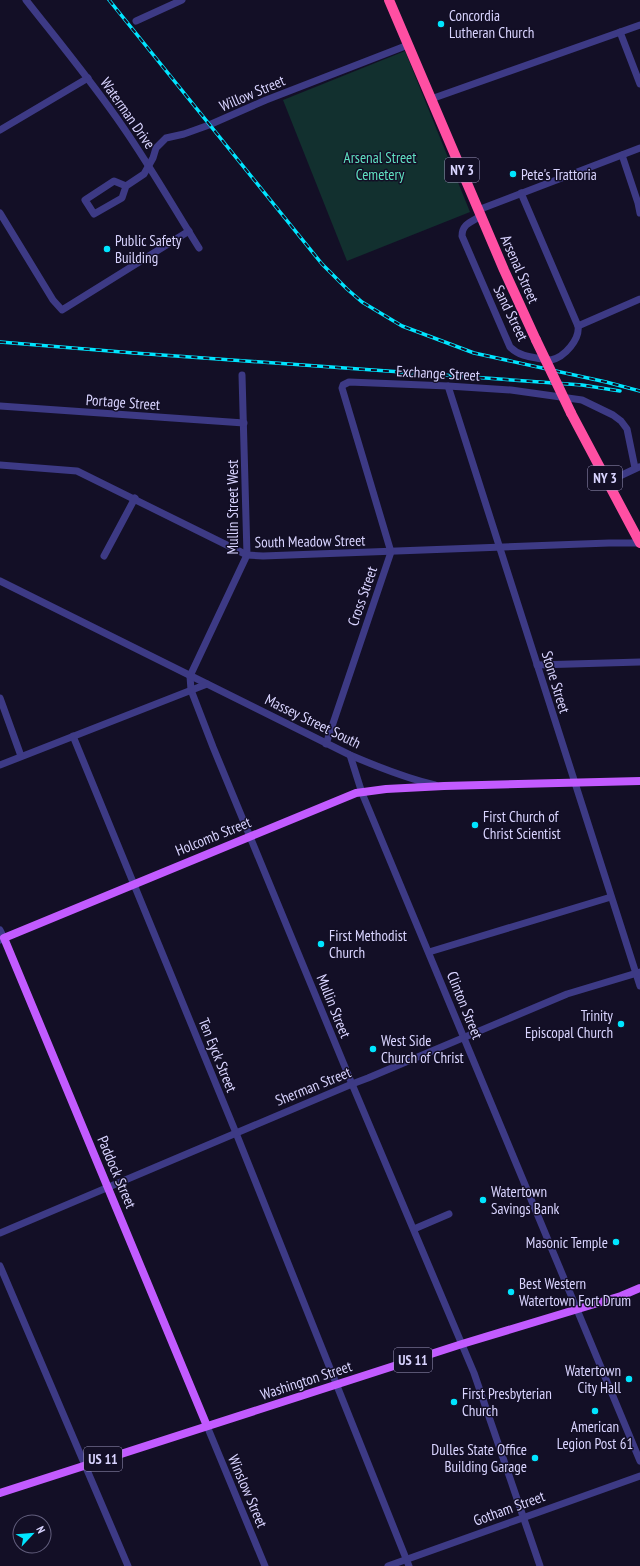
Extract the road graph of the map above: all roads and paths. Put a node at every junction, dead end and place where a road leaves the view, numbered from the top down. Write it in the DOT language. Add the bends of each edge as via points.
graph roads {
  1 [pos="26,0"];
  2 [pos="182,0"];
  3 [pos="389,0"];
  4 [pos="136,21"];
  5 [pos="640,25"];
  6 [pos="620,32"];
  7 [pos="408,45"];
  8 [pos="88,78"];
  9 [pos="640,84"];
  10 [pos="431,99"];
  11 [pos="0,130"];
  12 [pos="640,148"];
  13 [pos="622,155"];
  14 [pos="149,166"];
  15 [pos="126,186"];
  16 [pos="521,193"];
  17 [pos="0,213"];
  18 [pos="480,213"];
  19 [pos="640,213"];
  20 [pos="189,231"];
  21 [pos="199,248"];
  22 [pos="640,299"];
  23 [pos="578,326"];
  24 [pos="242,375"];
  25 [pos="448,386"];
  26 [pos="0,406"];
  27 [pos="348,411"];
  28 [pos="244,423"];
  29 [pos="0,465"];
  30 [pos="638,467"];
  31 [pos="607,482"];
  32 [pos="135,498"];
  33 [pos="640,543"];
  34 [pos="500,548"];
  35 [pos="391,552"];
  36 [pos="247,555"];
  37 [pos="104,556"];
  38 [pos="0,580"];
  39 [pos="640,662"];
  40 [pos="538,665"];
  41 [pos="190,676"];
  42 [pos="207,684"];
  43 [pos="191,690"];
  44 [pos="0,698"];
  45 [pos="73,736"];
  46 [pos="326,744"];
  47 [pos="350,755"];
  48 [pos="21,756"];
  49 [pos="0,765"];
  50 [pos="640,781"];
  51 [pos="574,784"];
  52 [pos="444,786"];
  53 [pos="362,792"];
  54 [pos="250,836"];
  55 [pos="133,884"];
  56 [pos="611,896"];
  57 [pos="0,930"];
  58 [pos="2,939"];
  59 [pos="429,952"];
  60 [pos="638,972"];
  61 [pos="640,986"];
  62 [pos="464,1037"];
  63 [pos="352,1084"];
  64 [pos="236,1133"];
  65 [pos="108,1187"];
  66 [pos="449,1214"];
  67 [pos="414,1229"];
  68 [pos="0,1233"];
  69 [pos="0,1266"];
  70 [pos="640,1288"];
  71 [pos="640,1294"];
  72 [pos="621,1296"];
  73 [pos="577,1310"];
  74 [pos="462,1344"];
  75 [pos="337,1384"];
  76 [pos="207,1426"];
  77 [pos="639,1457"];
  78 [pos="85,1465"];
  79 [pos="640,1476"];
  80 [pos="0,1493"];
  81 [pos="523,1517"];
  82 [pos="408,1563"];
  83 [pos="128,1566"];
  84 [pos="265,1566"];
  85 [pos="388,1566"];
  86 [pos="540,1566"];
  1 -- 8 [label="street, Waterman Drive"];
  2 -- 4 [label="street"];
  3 -- 7 [label="highway, Arsenal Street / NY 3"];
  5 -- 6 [label="street"];
  6 -- 9 [label="street"];
  6 -- 10 [label="street"];
  7 -- 10 [label="highway, Arsenal Street / NY 3"];
  7 -- 14 [label="street, Willow Street" via="209,125 166,138 156,148"];
  8 -- 11 [label="street"];
  8 -- 14 [label="street, Waterman Drive"];
  10 -- 18 [label="highway, Arsenal Street / NY 3"];
  12 -- 13 [label="street"];
  13 -- 16 [label="street"];
  13 -- 19 [label="street"];
  14 -- 15 [label="street, Willow Street" via="144,174"];
  14 -- 20 [label="street, Waterman Drive"];
  15 -- 15 [label="street, Willow Street" via="114,181 85,200 94,214 122,198"];
  16 -- 18 [label="street"];
  16 -- 23 [label="street"];
  17 -- 20 [label="street" via="53,300 62,310"];
  18 -- 23 [label="street, Sand Street" via="464,225 462,236 510,347 522,355 551,360 563,354 572,345 578,334"];
  18 -- 31 [label="highway, Arsenal Street / NY 3, bridge" via="536,340"];
  20 -- 21 [label="street, Waterman Drive"];
  22 -- 23 [label="street"];
  24 -- 28 [label="street, Mullin Street West"];
  25 -- 27 [label="street, Exchange Street" via="349,382 342,388"];
  25 -- 30 [label="street, Exchange Street" via="559,396 592,404 613,415 627,429"];
  25 -- 34 [label="street, Stone Street"];
  26 -- 28 [label="street, Portage Street"];
  27 -- 35 [label="street, Cross Street"];
  28 -- 36 [label="street, Mullin Street West"];
  29 -- 32 [label="street, South Meadow Street" via="77,471"];
  30 -- 31 [label="street"];
  31 -- 33 [label="highway, Arsenal Street / NY 3"];
  32 -- 36 [label="street, South Meadow Street"];
  32 -- 37 [label="street"];
  33 -- 34 [label="street, South Meadow Street"];
  34 -- 35 [label="street, South Meadow Street"];
  34 -- 40 [label="street, Stone Street"];
  35 -- 36 [label="street, South Meadow Street"];
  35 -- 46 [label="street, Cross Street"];
  36 -- 41 [label="street, Mullin Street West"];
  38 -- 41 [label="street, Massey Street South"];
  39 -- 40 [label="street"];
  40 -- 51 [label="street, Stone Street"];
  41 -- 42 [label="street, Massey Street South"];
  41 -- 43 [label="street, Mullin Street"];
  42 -- 43 [label="street"];
  42 -- 46 [label="street, Massey Street South"];
  43 -- 45 [label="street"];
  43 -- 54 [label="street, Mullin Street"];
  44 -- 48 [label="street"];
  45 -- 48 [label="street"];
  45 -- 55 [label="street, Ten Eyck Street"];
  46 -- 47 [label="street, Massey Street South"];
  47 -- 52 [label="street, Massey Street South" via="411,779"];
  47 -- 53 [label="street, Clinton Street"];
  48 -- 49 [label="street"];
  50 -- 51 [label="main road, Massey Street South"];
  51 -- 52 [label="main road, Massey Street South"];
  51 -- 56 [label="street, Stone Street"];
  52 -- 53 [label="main road, Holcomb Street"];
  53 -- 54 [label="main road, Holcomb Street"];
  53 -- 59 [label="street, Clinton Street"];
  54 -- 55 [label="main road, Holcomb Street"];
  54 -- 63 [label="street, Mullin Street"];
  55 -- 58 [label="main road, Holcomb Street"];
  55 -- 64 [label="street, Ten Eyck Street"];
  56 -- 59 [label="street"];
  56 -- 60 [label="street, Stone Street"];
  57 -- 58 [label="street, Paddock Street"];
  58 -- 65 [label="main road, Paddock Street"];
  59 -- 62 [label="street, Clinton Street"];
  60 -- 61 [label="street, Stone Street"];
  60 -- 62 [label="street, Sherman Street" via="568,994"];
  62 -- 63 [label="street, Sherman Street"];
  62 -- 73 [label="street, Clinton Street"];
  63 -- 64 [label="street, Sherman Street"];
  63 -- 67 [label="street, Mullin Street"];
  64 -- 65 [label="street, Sherman Street"];
  64 -- 75 [label="street, Ten Eyck Street"];
  65 -- 68 [label="street, Sherman Street"];
  65 -- 76 [label="main road, Paddock Street"];
  66 -- 67 [label="street"];
  67 -- 74 [label="street, Mullin Street"];
  69 -- 78 [label="street"];
  70 -- 72 [label="main road, Washington Street / US 11"];
  71 -- 72 [label="main road, Washington Street / US 11"];
  72 -- 73 [label="main road, Washington Street / US 11"];
  73 -- 74 [label="main road, Washington Street / US 11"];
  73 -- 77 [label="street, Clinton Street"];
  74 -- 75 [label="main road, Washington Street / US 11"];
  74 -- 81 [label="street, Mullin Street"];
  75 -- 76 [label="main road, Washington Street / US 11"];
  75 -- 82 [label="street, Ten Eyck Street"];
  76 -- 78 [label="main road, Washington Street / US 11"];
  76 -- 84 [label="street, Winslow Street"];
  78 -- 80 [label="main road, Washington Street / US 11"];
  78 -- 83 [label="street"];
  79 -- 81 [label="street, Gotham Street"];
  81 -- 82 [label="street, Gotham Street"];
  81 -- 86 [label="street, Mullin Street"];
  82 -- 85 [label="street, Gotham Street"];
}
